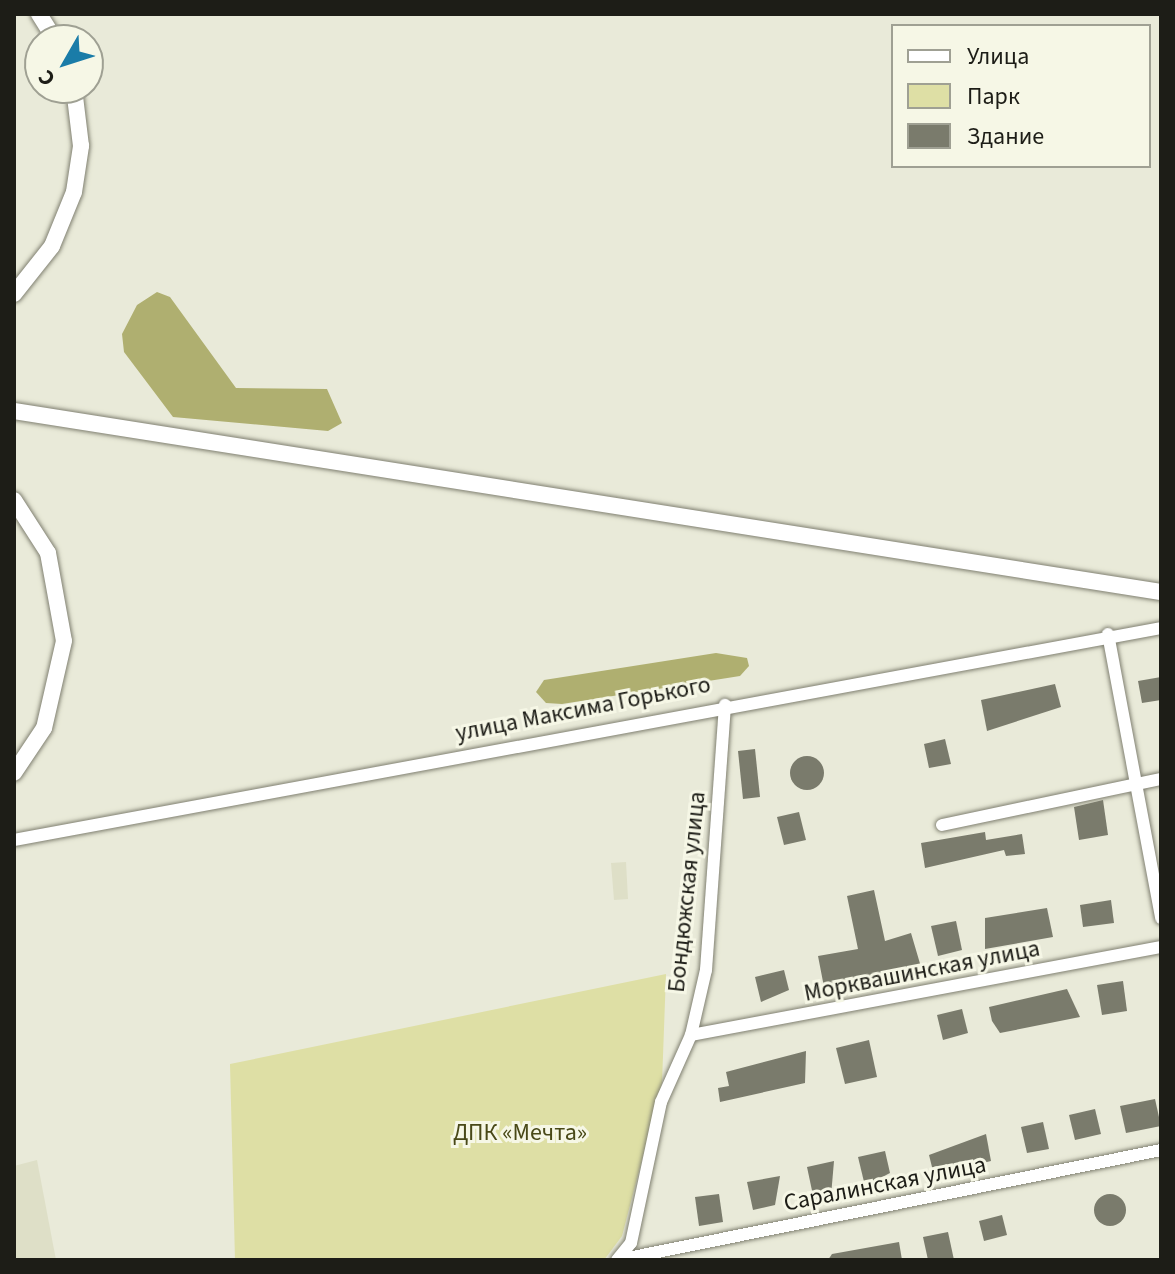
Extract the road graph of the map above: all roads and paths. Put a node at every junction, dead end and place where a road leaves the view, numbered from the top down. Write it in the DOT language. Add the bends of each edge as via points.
graph roads {
  1 [pos="76,104"];
  2 [pos="14,294"];
  3 [pos="14,411"];
  4 [pos="14,500"];
  5 [pos="1161,592"];
  6 [pos="1161,628"];
  7 [pos="1108,634"];
  8 [pos="725,705"];
  9 [pos="14,773"];
  10 [pos="1161,779"];
  11 [pos="1138,783"];
  12 [pos="942,825"];
  13 [pos="14,840"];
  14 [pos="1161,918"];
  15 [pos="1161,947"];
  16 [pos="691,1035"];
  17 [pos="1161,1150"];
  18 [pos="618,1260"];
  1 -- 2 [label="street" via="81,146 74,192 52,246"];
  3 -- 5 [label="street"];
  4 -- 9 [label="street" via="48,553 64,641 44,728"];
  6 -- 7 [label="street, улица Максима Горького"];
  7 -- 8 [label="street, улица Максима Горького"];
  7 -- 11 [label="street"];
  8 -- 13 [label="street, улица Максима Горького"];
  8 -- 16 [label="street, Бондюжская улица" via="706,970"];
  10 -- 11 [label="street"];
  11 -- 12 [label="street"];
  11 -- 14 [label="street"];
  15 -- 16 [label="street, Морквашинская улица"];
  16 -- 18 [label="street, Бондюжская улица" via="661,1102 648,1187 631,1243"];
  17 -- 18 [label="street, Саралинская улица"];
}
